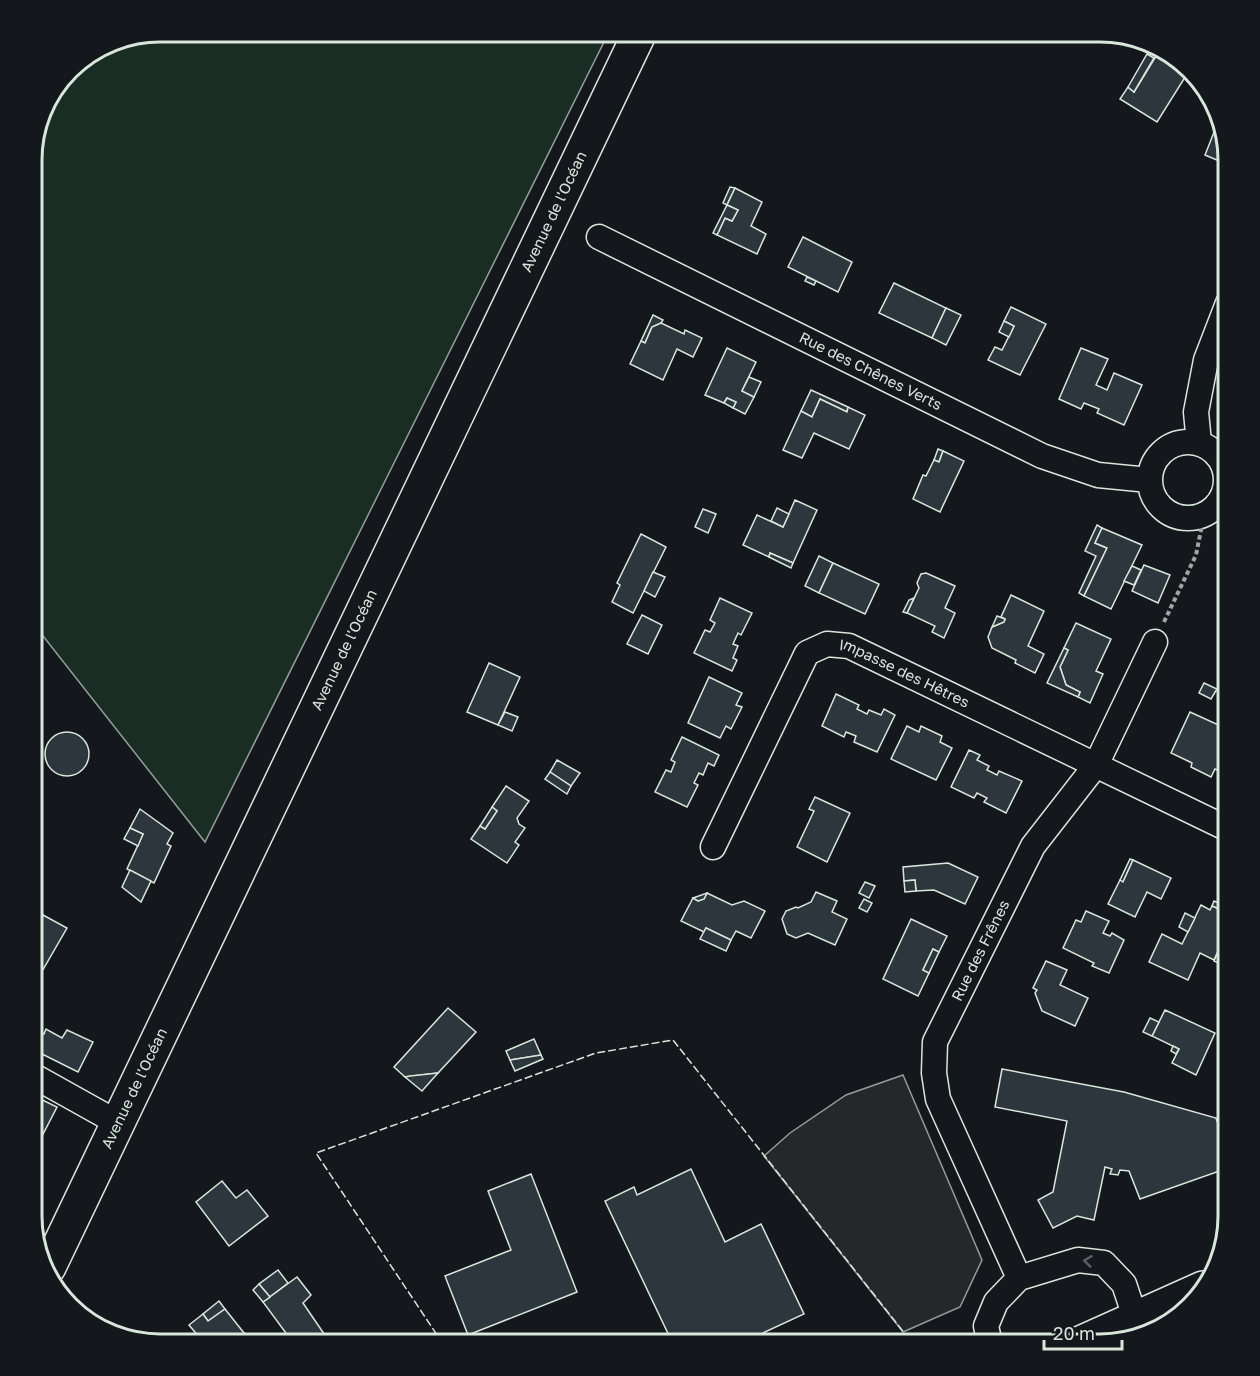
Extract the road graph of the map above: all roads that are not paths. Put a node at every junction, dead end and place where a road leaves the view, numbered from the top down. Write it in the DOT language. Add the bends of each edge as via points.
graph roads {
  1 [pos="635,42"];
  2 [pos="599,237"];
  3 [pos="1218,329"];
  4 [pos="1199,442"];
  5 [pos="1218,457"];
  6 [pos="1149,480"];
  7 [pos="1218,503"];
  8 [pos="1155,642"];
  9 [pos="1096,765"];
  10 [pos="1218,824"];
  11 [pos="713,847"];
  12 [pos="42,1081"];
  13 [pos="118,1123"];
  14 [pos="52,1262"];
  15 [pos="1019,1278"];
  16 [pos="1186,1298"];
  17 [pos="1154,1316"];
  18 [pos="988,1334"];
  19 [pos="1106,1334"];
  1 -- 13 [label="main road, Avenue de l'Océan"];
  2 -- 6 [label="street, Rue des Chênes Verts" via="1042,456 1098,475"];
  3 -- 4 [label="street" via="1206,360 1196,412"];
  4 -- 5 [label="street"];
  4 -- 6 [label="street" via="1175,443 1165,448 1151,468"];
  6 -- 7 [label="street" via="1156,501 1172,515 1194,518"];
  8 -- 9 [label="street, Rue des Frênes"];
  9 -- 10 [label="street, Impasse des Hêtres"];
  9 -- 11 [label="street, Impasse des Hêtres" via="849,646 827,644 807,652"];
  9 -- 15 [label="street, Rue des Frênes" via="1033,846 935,1042 938,1099"];
  12 -- 13 [label="street"];
  13 -- 14 [label="main road, Avenue de l'Océan"];
  17 -- 15 [label="street, one-way" via="1104,1263 1078,1260"];
  15 -- 18 [label="street" via="996,1302 986,1326"];
  16 -- 17 [label="main road"];
  17 -- 19 [label="main road"];
}
